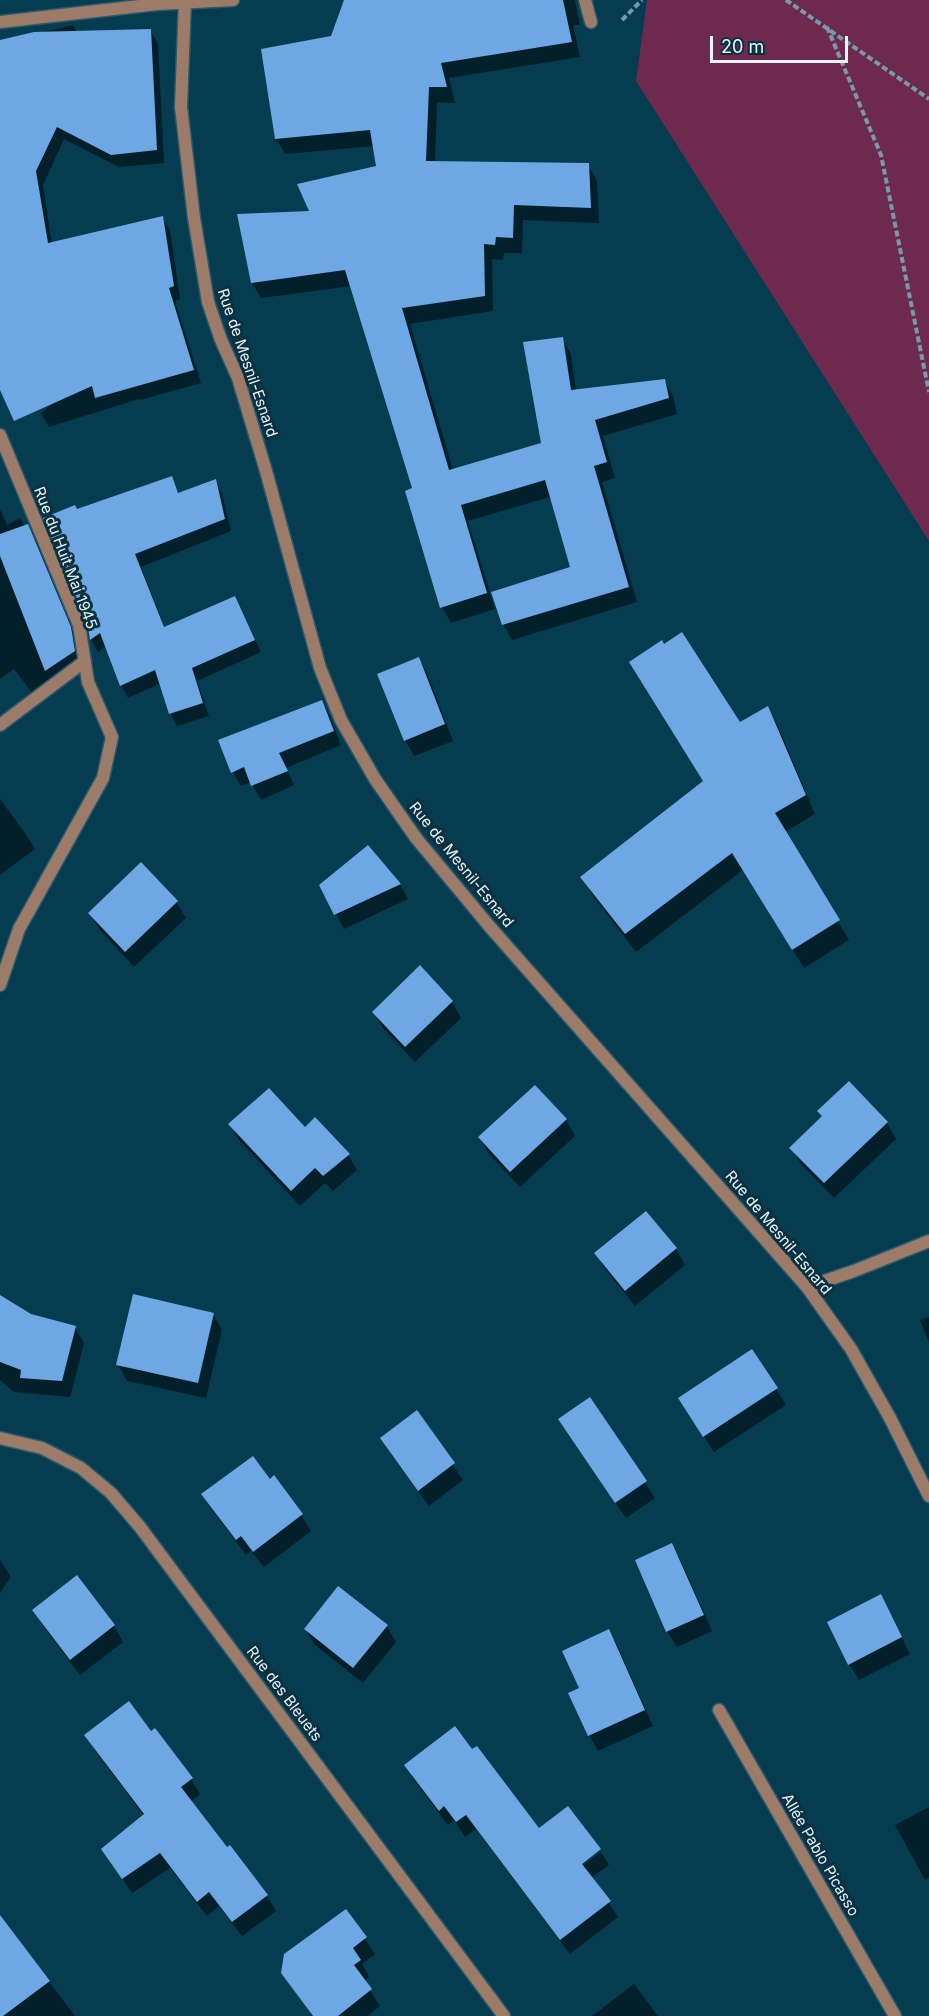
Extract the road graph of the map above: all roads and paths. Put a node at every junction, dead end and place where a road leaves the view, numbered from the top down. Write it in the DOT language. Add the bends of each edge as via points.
graph roads {
  1 [pos="233,0"];
  2 [pos="585,0"];
  3 [pos="786,0"];
  4 [pos="185,1"];
  5 [pos="0,22"];
  6 [pos="591,22"];
  7 [pos="827,27"];
  8 [pos="929,99"];
  9 [pos="929,392"];
  10 [pos="0,435"];
  11 [pos="85,661"];
  12 [pos="0,725"];
  13 [pos="0,985"];
  14 [pos="929,1241"];
  15 [pos="807,1287"];
  16 [pos="0,1438"];
  17 [pos="929,1496"];
  18 [pos="719,1710"];
  19 [pos="504,2016"];
  20 [pos="895,2016"];
  1 -- 4 [label="street"];
  2 -- 6 [label="street"];
  3 -- 7 [label="path"];
  4 -- 5 [label="street"];
  4 -- 15 [label="street, Rue de Mesnil-Esnard" via="182,107 208,302 241,389 320,668 341,720 416,838"];
  7 -- 8 [label="path"];
  7 -- 9 [label="path" via="882,156"];
  10 -- 11 [label="street, Rue du Huit Mai 1945" via="79,625"];
  11 -- 12 [label="street"];
  11 -- 13 [label="street, Rue du Huit Mai 1945" via="88,682 112,737 103,778 19,929"];
  14 -- 15 [label="street"];
  15 -- 17 [label="street, Rue de Mesnil-Esnard" via="851,1349"];
  16 -- 19 [label="street, Rue des Bleuets" via="42,1448 81,1468 111,1493"];
  18 -- 20 [label="street, Allée Pablo Picasso"];
}
